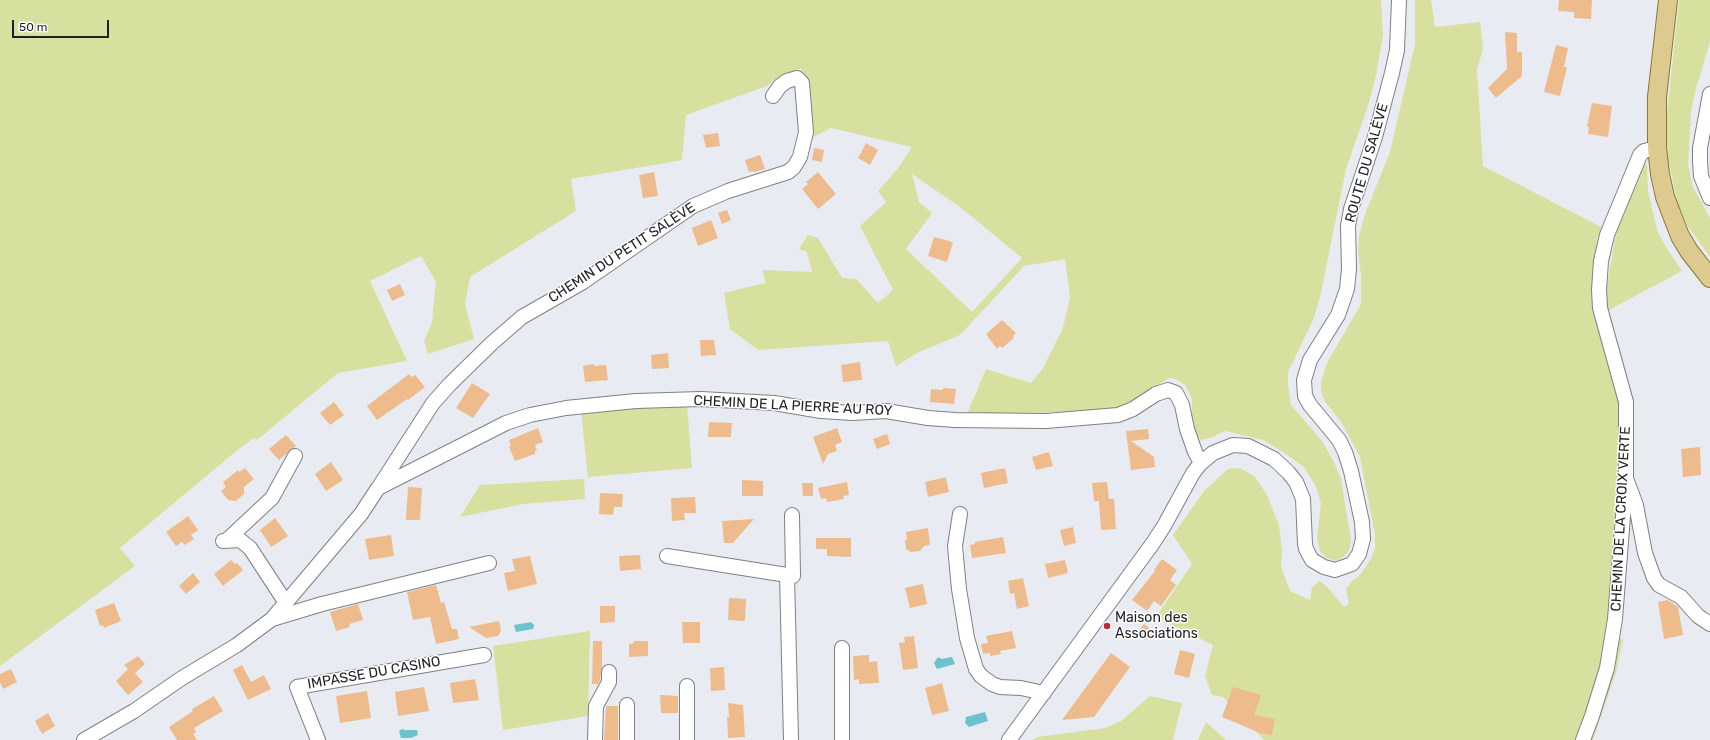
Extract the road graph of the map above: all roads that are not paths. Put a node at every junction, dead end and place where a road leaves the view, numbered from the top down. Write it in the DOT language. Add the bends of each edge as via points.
graph roads {
  1 [pos="1399,0"];
  2 [pos="1668,0"];
  3 [pos="1710,94"];
  4 [pos="773,96"];
  5 [pos="1657,148"];
  6 [pos="1710,198"];
  7 [pos="1710,278"];
  8 [pos="295,456"];
  9 [pos="1201,463"];
  10 [pos="1626,478"];
  11 [pos="378,488"];
  12 [pos="960,514"];
  13 [pos="792,515"];
  14 [pos="667,556"];
  15 [pos="489,563"];
  16 [pos="787,575"];
  17 [pos="286,603"];
  18 [pos="272,619"];
  19 [pos="1710,624"];
  20 [pos="842,648"];
  21 [pos="484,655"];
  22 [pos="610,672"];
  23 [pos="687,686"];
  24 [pos="1044,693"];
  25 [pos="627,705"];
  26 [pos="84,740"];
  27 [pos="318,740"];
  28 [pos="595,740"];
  29 [pos="627,740"];
  30 [pos="687,740"];
  31 [pos="791,740"];
  32 [pos="842,740"];
  33 [pos="1009,740"];
  34 [pos="1582,740"];
  1 -- 9 [label="street, ROUTE DU SALÈVE" via="1397,50 1392,73 1349,220 1347,289 1332,328 1310,360 1304,380 1305,396 1339,440 1349,465 1362,532 1362,547 1356,559 1346,568 1335,570 1324,568 1312,560 1306,549 1304,507 1300,492 1296,482 1274,459 1255,448 1241,445 1220,449"];
  2 -- 5 [label="main road" via="1657,97"];
  3 -- 6 [label="street" via="1700,155 1701,176"];
  4 -- 11 [label="street, CHEMIN DU PETIT SALÈVE" via="787,80 798,78 802,84 806,132 800,157 794,167 788,172 728,191 693,206 583,282 522,317 492,343 433,403"];
  5 -- 7 [label="main road" via="1660,174 1671,214 1689,251"];
  5 -- 10 [label="street, CHEMIN DE LA CROIX VERTE" via="1644,151 1640,155 1607,235 1601,261 1600,308 1626,402"];
  8 -- 17 [label="street" via="272,498 222,538 240,540 250,548"];
  9 -- 11 [label="street, CHEMIN DE LA PIERRE AU ROY" via="1187,429 1182,405 1176,393 1168,390 1118,415 1046,421 955,420 886,411 816,410 774,403 701,399 628,402 566,408 530,415 506,423"];
  9 -- 24 [label="street, ROUTE DU SALÈVE" via="1153,543"];
  10 -- 19 [label="street" via="1636,505 1645,553 1654,578 1659,585 1682,597 1698,616"];
  10 -- 34 [label="street, CHEMIN DE LA CROIX VERTE" via="1615,619 1607,668"];
  11 -- 17 [label="street, CHEMIN DE LA PIERRE AU ROY" via="356,520"];
  12 -- 24 [label="street" via="955,546 959,589 967,638 976,669 981,676 1000,687"];
  13 -- 16 [label="street" via="793,576"];
  14 -- 16 [label="street"];
  15 -- 18 [label="street" via="322,604"];
  16 -- 31 [label="street"];
  17 -- 18 [label="street, CHEMIN DE LA PIERRE AU ROY"];
  18 -- 26 [label="street, CHEMIN DE LA PIERRE AU ROY" via="134,711"];
  20 -- 32 [label="street"];
  21 -- 27 [label="street, IMPASSE DU CASINO" via="297,687"];
  22 -- 28 [label="street" via="609,682 596,706"];
  23 -- 30 [label="street"];
  24 -- 33 [label="street, ROUTE DU SALÈVE"];
  25 -- 29 [label="street"];
}
